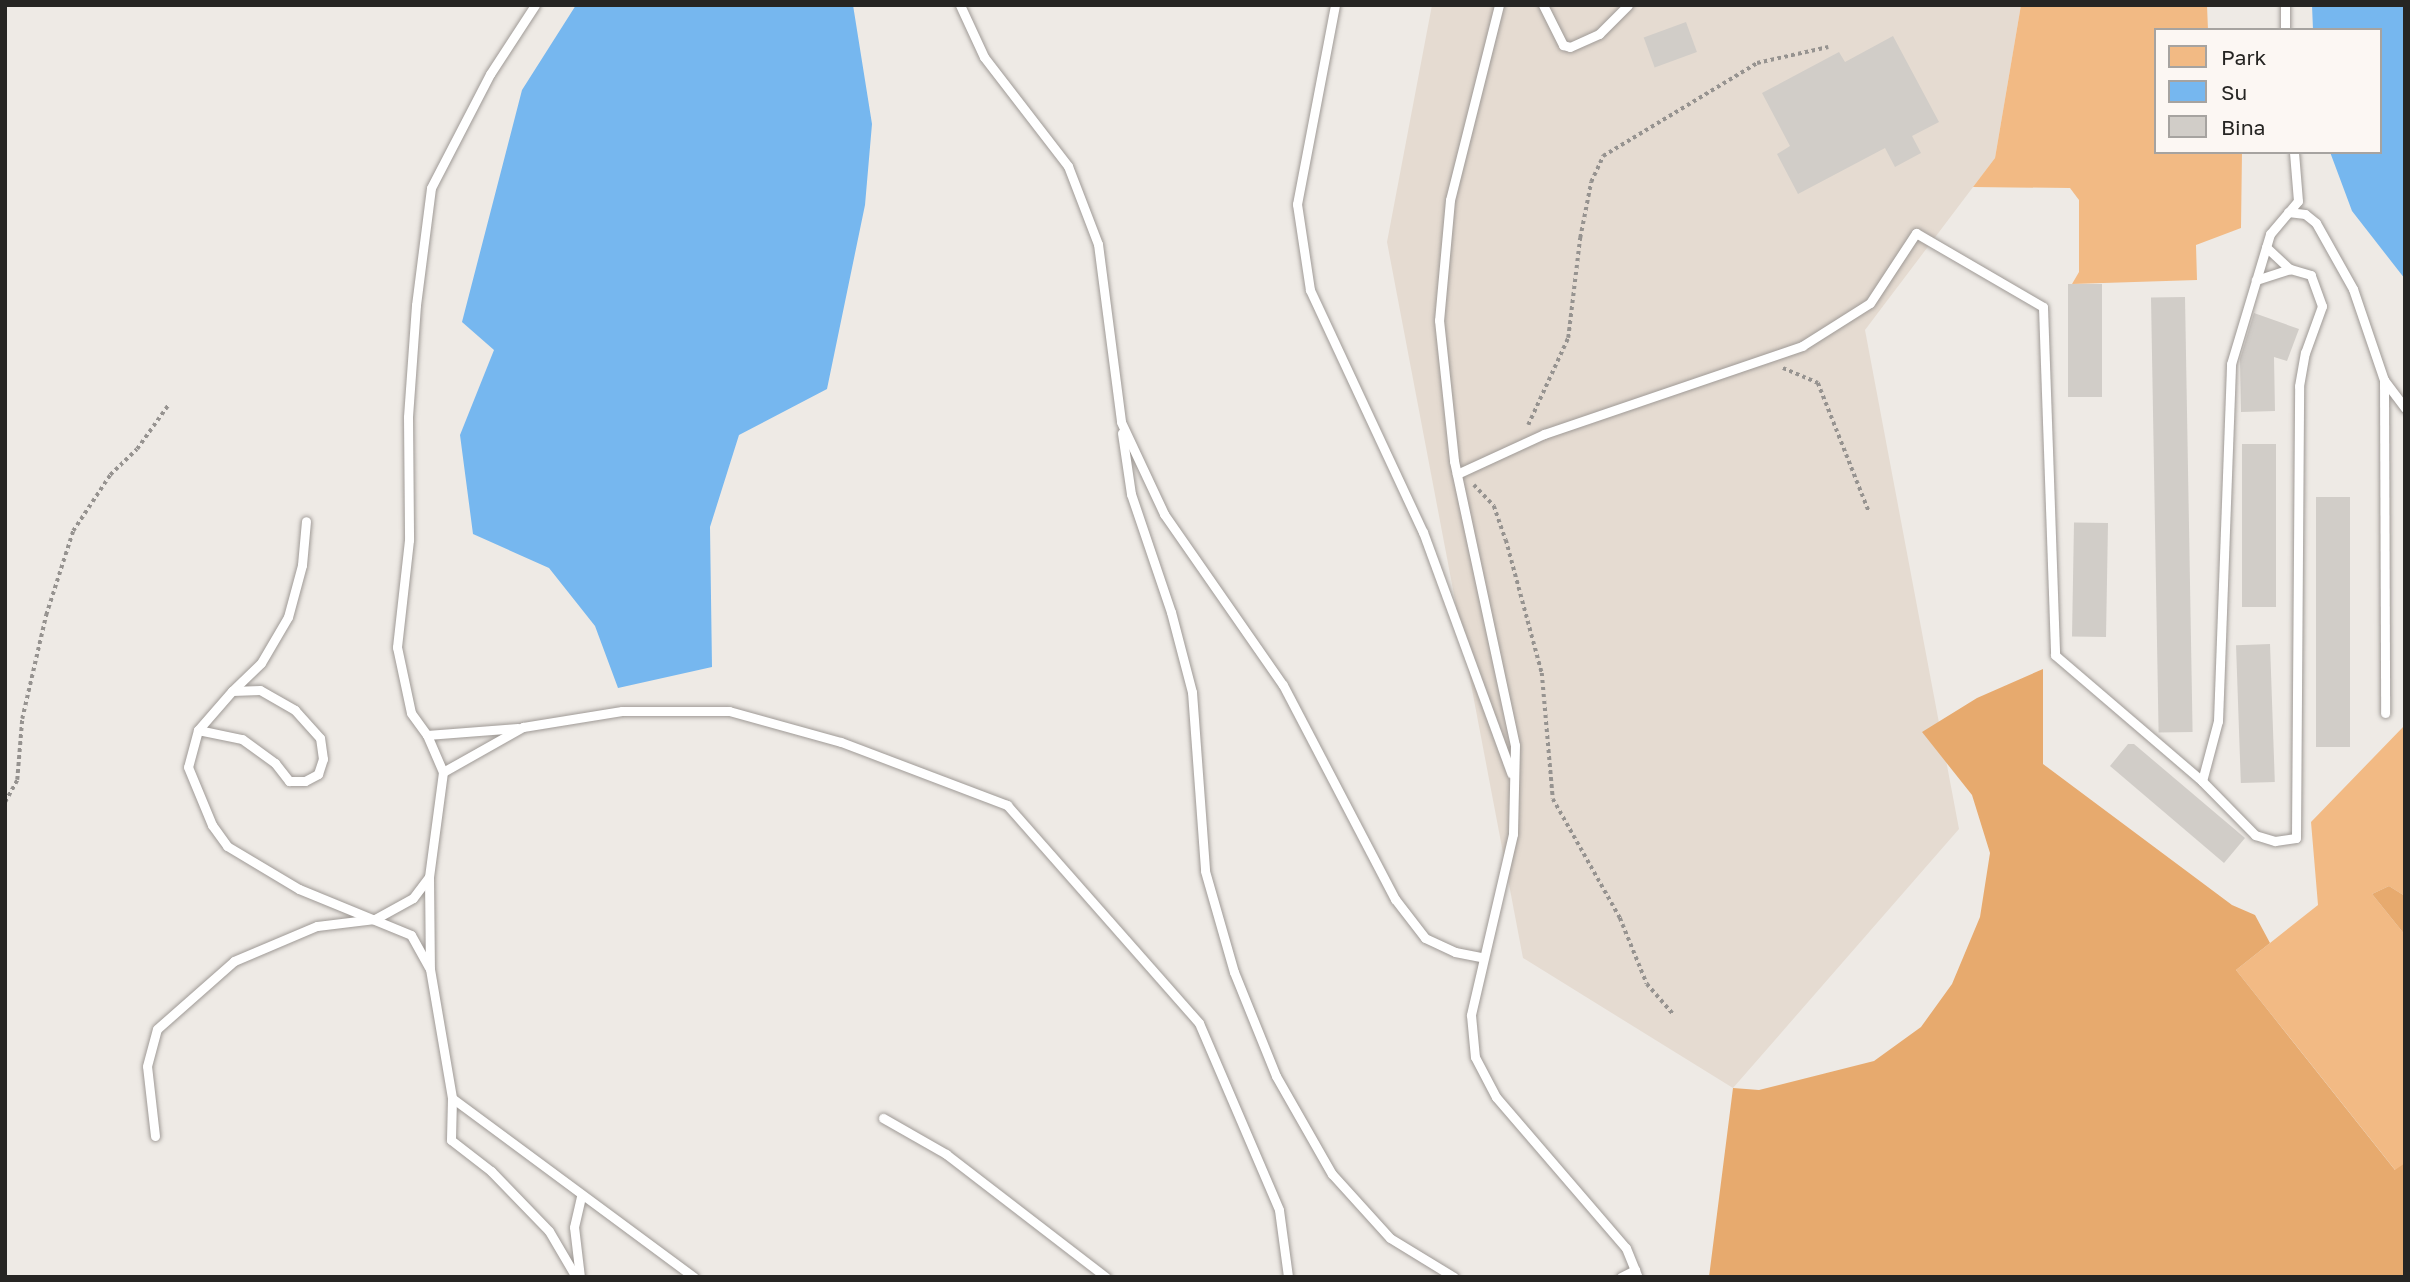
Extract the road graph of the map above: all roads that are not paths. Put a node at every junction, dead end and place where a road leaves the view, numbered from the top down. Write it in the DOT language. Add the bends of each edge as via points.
graph roads {
  1 [pos="535,5"];
  2 [pos="960,5"];
  3 [pos="1335,5"];
  4 [pos="1499,5"];
  5 [pos="1542,5"];
  6 [pos="1628,5"];
  7 [pos="2285,5"];
  8 [pos="2285,28"];
  9 [pos="2294,154"];
  10 [pos="2298,201"];
  11 [pos="2288,212"];
  12 [pos="2305,214"];
  13 [pos="2266,247"];
  14 [pos="2290,269"];
  15 [pos="2256,280"];
  16 [pos="2384,380"];
  17 [pos="2405,408"];
  18 [pos="1121,422"];
  19 [pos="1457,474"];
  20 [pos="306,521"];
  21 [pos="232,691"];
  22 [pos="2385,713"];
  23 [pos="523,727"];
  24 [pos="198,730"];
  25 [pos="428,735"];
  26 [pos="443,772"];
  27 [pos="1514,781"];
  28 [pos="2202,781"];
  29 [pos="429,877"];
  30 [pos="375,919"];
  31 [pos="1482,957"];
  32 [pos="430,969"];
  33 [pos="452,1098"];
  34 [pos="883,1118"];
  35 [pos="155,1136"];
  36 [pos="581,1196"];
  37 [pos="1637,1273"];
  38 [pos="578,1277"];
  39 [pos="694,1277"];
  40 [pos="1106,1277"];
  41 [pos="1287,1277"];
  42 [pos="1454,1277"];
  43 [pos="1620,1277"];
  1 -- 25 [label="lane" via="490,74 431,188 416,305 408,417 409,540 397,647 411,713"];
  2 -- 18 [label="lane" via="984,57 1068,166 1093,231 1114,341"];
  3 -- 27 [label="lane" via="1297,204 1310,290 1423,532"];
  4 -- 19 [label="lane" via="1448,213 1439,320"];
  5 -- 6 [label="lane" via="1563,45 1570,47 1599,34"];
  7 -- 8 [label="lane"];
  9 -- 10 [label="lane"];
  10 -- 11 [label="lane"];
  10 -- 12 [label="lane"];
  11 -- 12 [label="lane"];
  11 -- 13 [label="lane" via="2277,222"];
  12 -- 16 [label="lane" via="2316,223 2353,289"];
  13 -- 14 [label="lane"];
  13 -- 15 [label="lane"];
  14 -- 15 [label="lane"];
  14 -- 28 [label="lane" via="2311,275 2321,292 2322,306 2299,386 2296,838 2275,841 2255,835"];
  15 -- 28 [label="lane" via="2231,364 2218,722"];
  16 -- 17 [label="lane"];
  16 -- 22 [label="lane"];
  18 -- 31 [label="lane" via="1164,514 1283,685 1395,899 1425,938 1455,952"];
  18 -- 42 [label="lane" via="1131,494 1192,692 1205,872 1234,972 1276,1076 1332,1174 1390,1238"];
  19 -- 27 [label="lane" via="1514,745"];
  19 -- 28 [label="lane" via="1514,448 1802,346 1870,303 1916,233 2043,307 2055,655"];
  20 -- 21 [label="lane" via="302,565 288,617 261,663"];
  21 -- 24 [label="lane"];
  21 -- 24 [label="lane" via="260,690 295,710 320,738 323,759 318,774 305,781 289,781 275,763 242,739"];
  23 -- 25 [label="lane"];
  23 -- 26 [label="lane"];
  23 -- 41 [label="lane" via="622,711 729,711 841,742 1007,805 1199,1023 1279,1210"];
  24 -- 30 [label="lane" via="188,767 212,825 227,846 299,889"];
  25 -- 26 [label="lane"];
  26 -- 29 [label="lane"];
  27 -- 31 [label="lane" via="1513,834"];
  29 -- 30 [label="lane" via="413,898"];
  29 -- 32 [label="lane"];
  30 -- 32 [label="lane" via="411,934"];
  30 -- 35 [label="lane" via="317,926 234,961 157,1029 147,1066"];
  31 -- 37 [label="lane" via="1471,1015 1475,1057 1496,1097 1626,1248"];
  32 -- 33 [label="lane"];
  33 -- 36 [label="lane"];
  33 -- 38 [label="lane" via="451,1140 491,1171 549,1231"];
  34 -- 40 [label="lane" via="946,1154"];
  36 -- 38 [label="lane" via="574,1227"];
  36 -- 39 [label="lane"];
  37 -- 43 [label="lane"];
}
